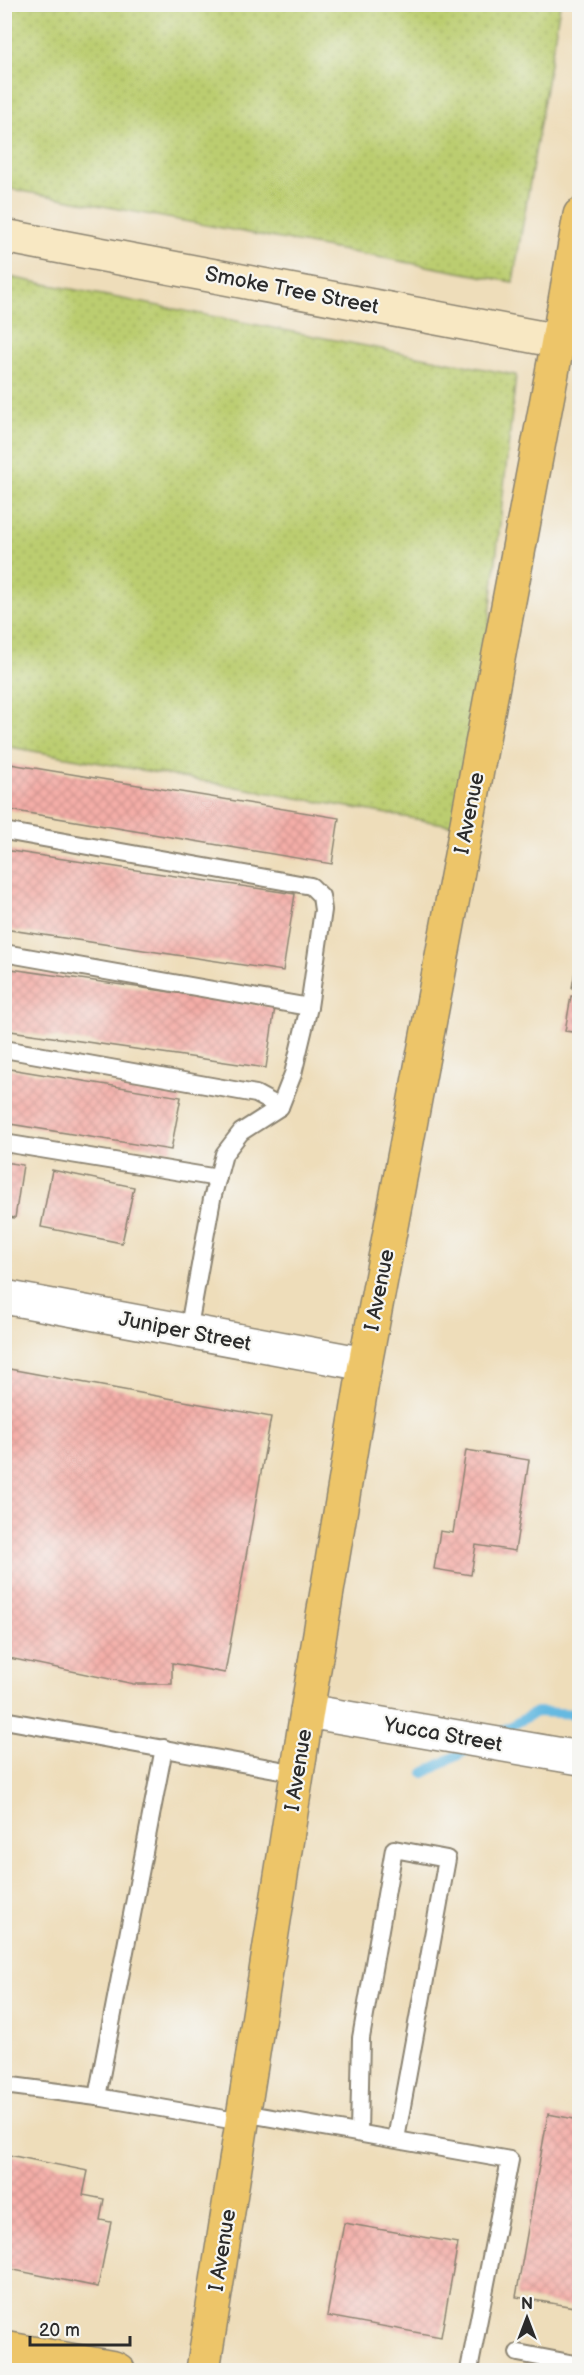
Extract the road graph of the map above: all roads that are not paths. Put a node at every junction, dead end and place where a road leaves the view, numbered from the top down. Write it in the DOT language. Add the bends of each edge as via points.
graph roads {
  1 [pos="579,215"];
  2 [pos="4,236"];
  3 [pos="569,342"];
  4 [pos="4,831"];
  5 [pos="4,953"];
  6 [pos="309,1007"];
  7 [pos="4,1048"];
  8 [pos="280,1107"];
  9 [pos="4,1143"];
  10 [pos="218,1178"];
  11 [pos="4,1297"];
  12 [pos="188,1332"];
  13 [pos="365,1364"];
  14 [pos="307,1711"];
  15 [pos="4,1720"];
  16 [pos="164,1748"];
  17 [pos="579,1758"];
  18 [pos="297,1773"];
  19 [pos="4,2085"];
  20 [pos="97,2097"];
  21 [pos="243,2117"];
  22 [pos="359,2133"];
  23 [pos="396,2139"];
  24 [pos="4,2348"];
  25 [pos="518,2353"];
  26 [pos="579,2365"];
  27 [pos="118,2370"];
  28 [pos="203,2370"];
  29 [pos="469,2370"];
  1 -- 3 [label="main road, I Avenue"];
  2 -- 3 [label="street, Smoke Tree Street"];
  3 -- 13 [label="main road, I Avenue"];
  4 -- 6 [label="lane" via="311,886 321,896 323,910"];
  5 -- 6 [label="lane"];
  6 -- 8 [label="lane" via="293,1074"];
  7 -- 8 [label="lane" via="256,1094"];
  8 -- 10 [label="lane" via="241,1132 224,1154"];
  9 -- 10 [label="lane"];
  10 -- 12 [label="lane"];
  11 -- 12 [label="street, Juniper Street"];
  12 -- 13 [label="street, Juniper Street"];
  13 -- 14 [label="main road, I Avenue"];
  14 -- 17 [label="street, Yucca Street"];
  14 -- 18 [label="main road, I Avenue"];
  15 -- 16 [label="lane"];
  16 -- 18 [label="lane"];
  16 -- 20 [label="lane"];
  18 -- 21 [label="main road, I Avenue"];
  19 -- 20 [label="lane"];
  20 -- 21 [label="lane"];
  21 -- 22 [label="lane"];
  21 -- 28 [label="main road, I Avenue"];
  22 -- 23 [label="lane"];
  22 -- 23 [label="lane" via="361,2038 394,1849 447,1859"];
  23 -- 29 [label="lane" via="510,2160"];
  24 -- 27 [label="main road"];
  25 -- 26 [label="lane"];
}
